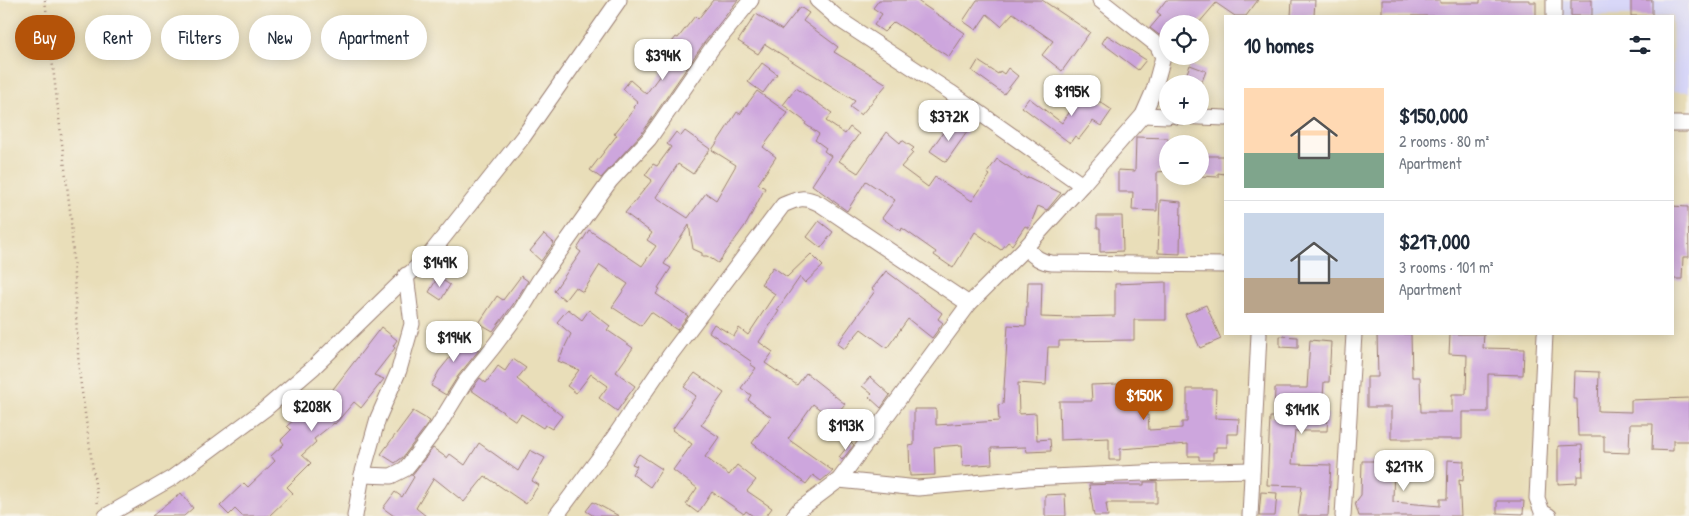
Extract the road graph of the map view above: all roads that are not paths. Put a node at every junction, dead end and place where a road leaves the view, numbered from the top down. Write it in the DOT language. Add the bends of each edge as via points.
graph roads {
  1 [pos="619,0"];
  2 [pos="751,0"];
  3 [pos="817,0"];
  4 [pos="1100,0"];
  5 [pos="1554,0"];
  6 [pos="1554,15"];
  7 [pos="1143,115"];
  8 [pos="1159,116"];
  9 [pos="1209,117"];
  10 [pos="1224,118"];
  11 [pos="1674,124"];
  12 [pos="1689,124"];
  13 [pos="1082,185"];
  14 [pos="1025,248"];
  15 [pos="1224,265"];
  16 [pos="406,276"];
  17 [pos="969,304"];
  18 [pos="1259,335"];
  19 [pos="1354,335"];
  20 [pos="1545,335"];
  21 [pos="1252,470"];
  22 [pos="362,475"];
  23 [pos="839,480"];
  24 [pos="102,511"];
  25 [pos="354,516"];
  26 [pos="556,516"];
  27 [pos="794,516"];
  28 [pos="1250,516"];
  29 [pos="1343,516"];
  30 [pos="1549,516"];
  1 -- 16 [label="street" via="523,137 431,253"];
  2 -- 22 [label="street" via="712,48 649,139 610,182 405,469 391,476"];
  3 -- 13 [label="street" via="840,20"];
  4 -- 7 [label="street" via="1157,45 1163,57"];
  5 -- 6 [label="street"];
  7 -- 8 [label="street"];
  7 -- 13 [label="street"];
  9 -- 10 [label="street"];
  11 -- 12 [label="street"];
  13 -- 14 [label="street"];
  14 -- 15 [label="street" via="1037,259 1052,263"];
  14 -- 17 [label="street"];
  16 -- 22 [label="street" via="412,324 399,370 378,418"];
  16 -- 24 [label="street" via="314,367 265,409 172,478"];
  17 -- 23 [label="street"];
  17 -- 26 [label="street" via="809,198 783,205 670,355"];
  18 -- 21 [label="street"];
  19 -- 29 [label="street"];
  20 -- 30 [label="street" via="1537,498 1542,512"];
  21 -- 23 [label="street" via="1028,478 918,488"];
  21 -- 28 [label="street"];
  22 -- 25 [label="street"];
  23 -- 27 [label="street"];
}
